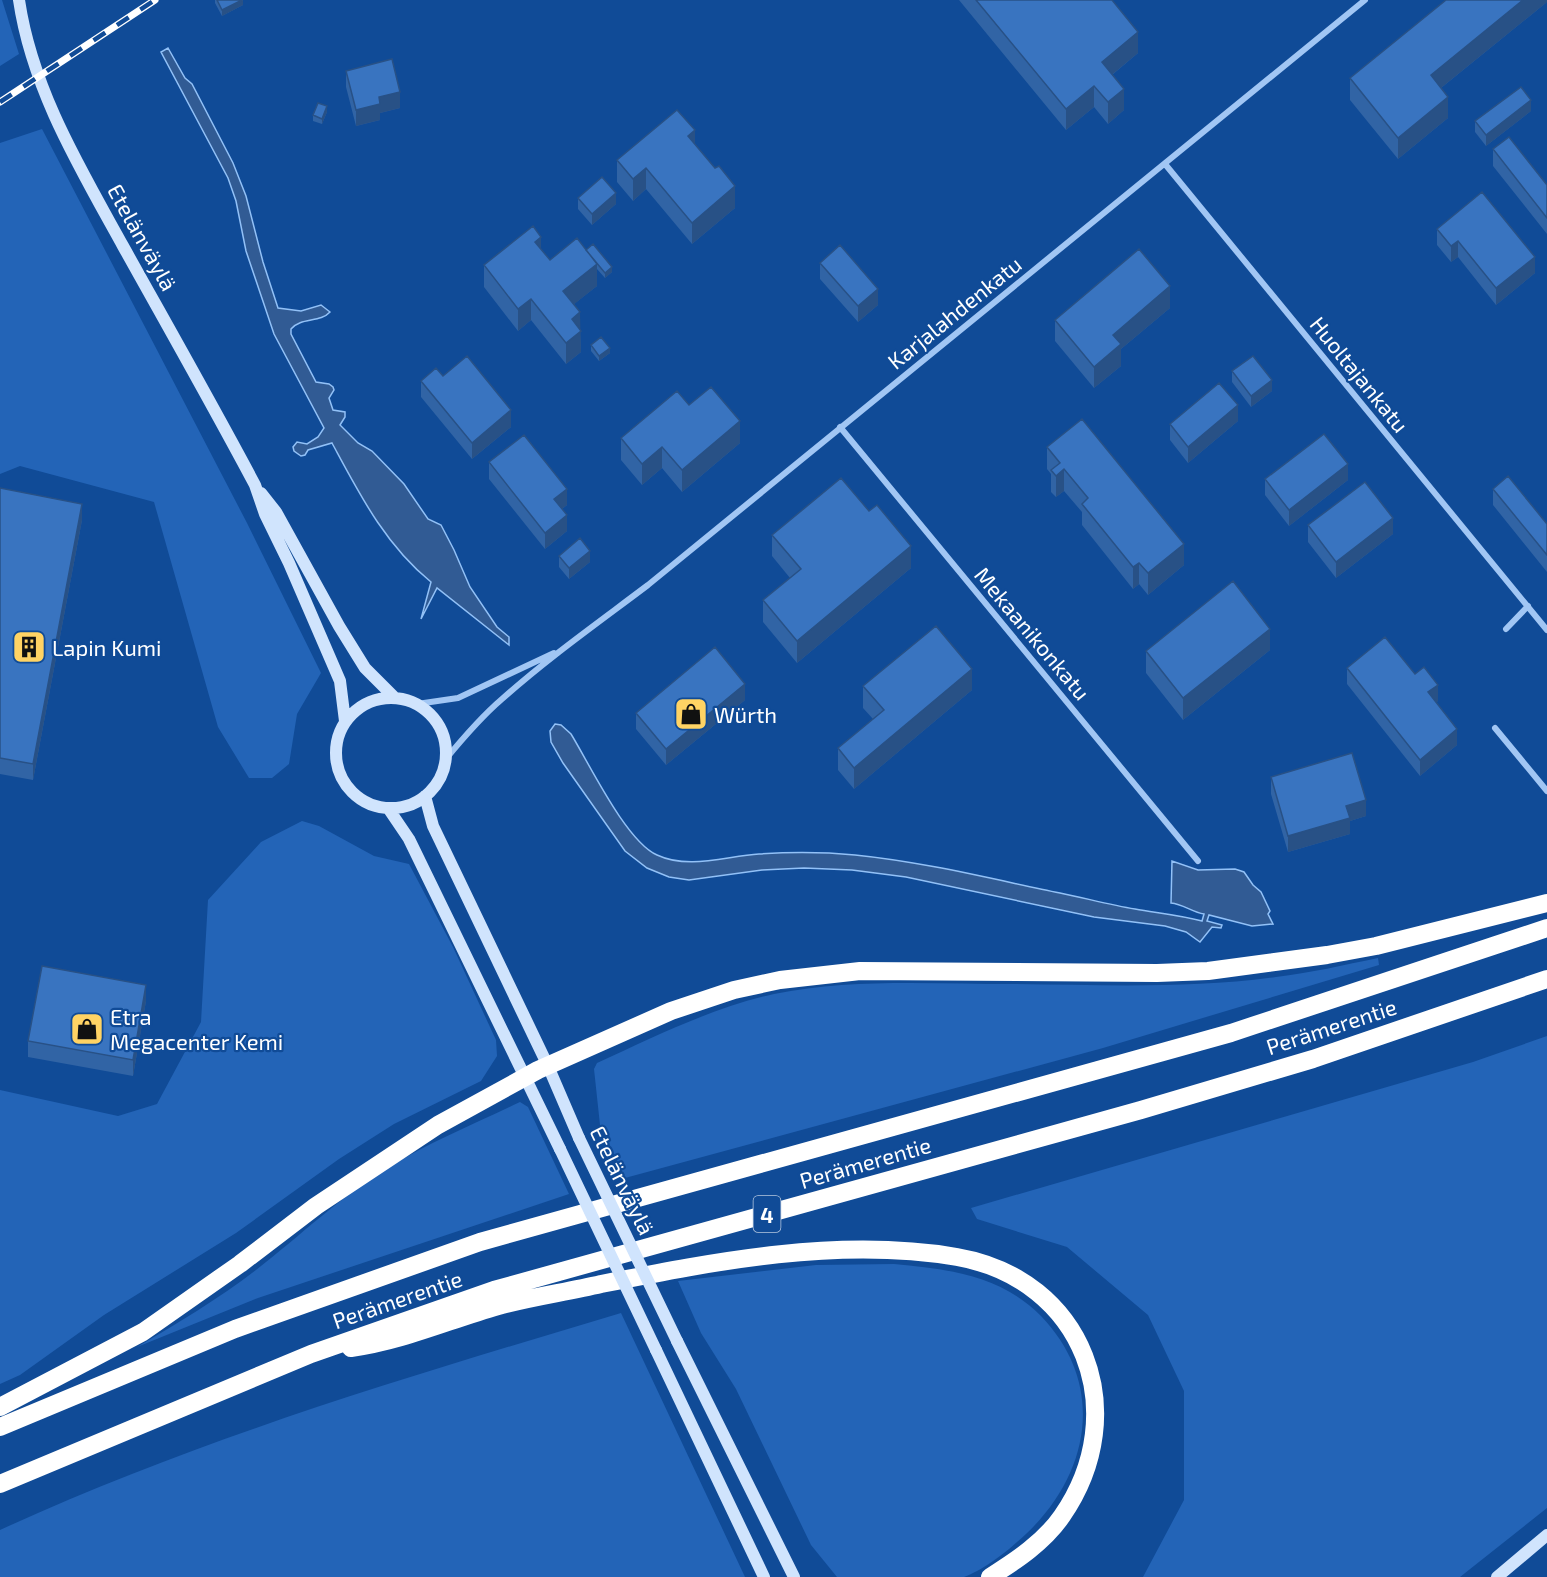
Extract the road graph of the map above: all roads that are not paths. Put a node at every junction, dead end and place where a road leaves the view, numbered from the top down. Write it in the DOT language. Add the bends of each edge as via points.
graph roads {
  1 [pos="19,0"];
  2 [pos="1365,0"];
  3 [pos="1165,164"];
  4 [pos="840,427"];
  5 [pos="255,485"];
  6 [pos="1528,606"];
  7 [pos="1506,628"];
  8 [pos="1547,630"];
  9 [pos="563,649"];
  10 [pos="395,698"];
  11 [pos="417,704"];
  12 [pos="345,721"];
  13 [pos="1495,728"];
  14 [pos="445,760"];
  15 [pos="1547,791"];
  16 [pos="425,796"];
  17 [pos="388,808"];
  18 [pos="1198,861"];
  19 [pos="1547,903"];
  20 [pos="1547,928"];
  21 [pos="1547,979"];
  22 [pos="548,1066"];
  23 [pos="525,1077"];
  24 [pos="311,1354"];
  25 [pos="0,1407"];
  26 [pos="0,1427"];
  27 [pos="0,1484"];
  28 [pos="1547,1535"];
  29 [pos="764,1577"];
  30 [pos="794,1577"];
  31 [pos="990,1577"];
  32 [pos="1497,1577"];
  1 -- 5 [label="main road, Etelänväylä" via="41,86 79,166"];
  2 -- 3 [label="street, Karjalahdenkatu"];
  3 -- 4 [label="street, Karjalahdenkatu"];
  3 -- 6 [label="street, Huoltajankatu"];
  4 -- 9 [label="street, Karjalahdenkatu" via="648,585"];
  4 -- 18 [label="street, Mekaanikonkatu"];
  5 -- 10 [label="main road, Etelänväylä" via="276,512 365,669"];
  5 -- 12 [label="main road, Etelänväylä" via="340,681"];
  6 -- 7 [label="street"];
  6 -- 8 [label="street, Huoltajankatu"];
  9 -- 11 [label="street, Karjalahdenkatu" via="458,698"];
  9 -- 14 [label="street, Karjalahdenkatu" via="501,699"];
  10 -- 11 [label="main road"];
  10 -- 12 [label="main road" via="367,702"];
  11 -- 14 [label="main road" via="434,718 444,738"];
  12 -- 17 [label="main road" via="335,752 340,776 354,795"];
  13 -- 15 [label="street"];
  14 -- 16 [label="main road" via="439,780"];
  16 -- 17 [label="main road" via="408,806"];
  16 -- 22 [label="main road, Etelänväylä" via="433,826"];
  17 -- 23 [label="main road, Etelänväylä" via="408,839"];
  19 -- 22 [label="highway" via="1327,955 1208,971 860,971 780,980 671,1011"];
  20 -- 26 [label="highway, Perämerentie / 4" via="1231,1033 480,1242 235,1329"];
  21 -- 24 [label="highway, Perämerentie / 4" via="1312,1059 495,1290"];
  22 -- 23 [label="highway"];
  22 -- 30 [label="main road, Etelänväylä, bridge" via="579,1138"];
  23 -- 25 [label="highway" via="438,1125 316,1206 142,1332"];
  23 -- 29 [label="main road, Etelänväylä, bridge"];
  24 -- 27 [label="highway, Perämerentie / 4"];
  24 -- 31 [label="highway" via="378,1345 500,1305 682,1268 842,1250 957,1257 986,1265 1038,1293 1062,1316 1089,1367 1096,1415 1086,1469 1061,1518 1020,1558"];
  28 -- 32 [label="main road"];
}
